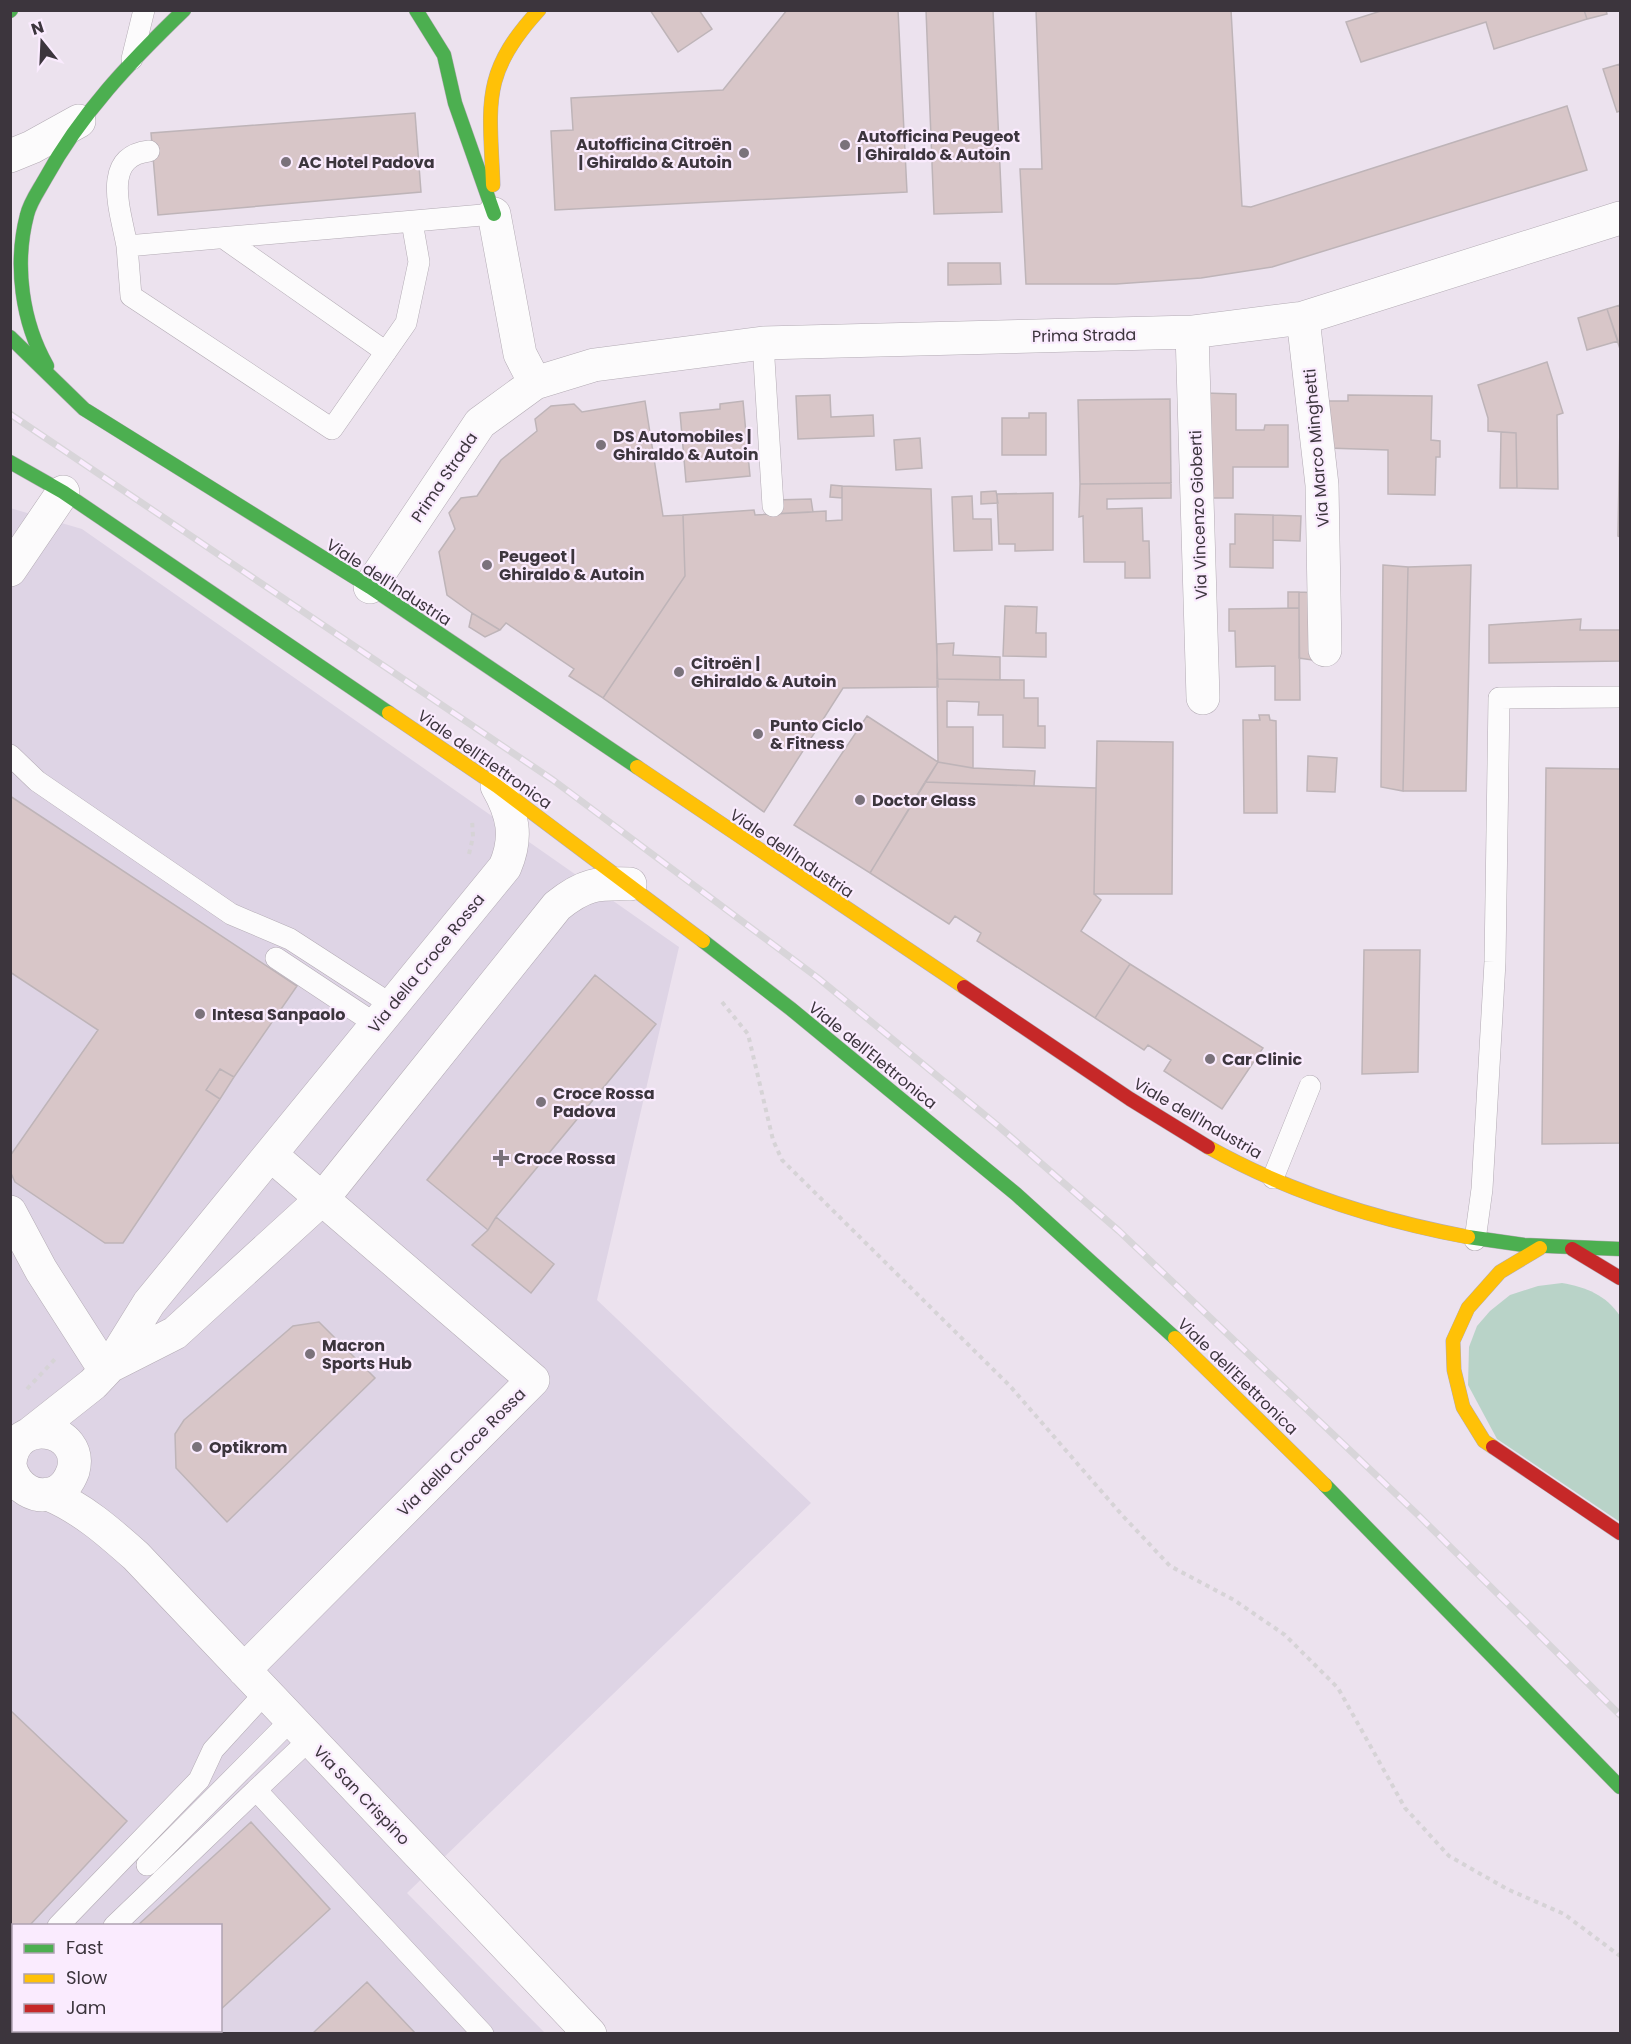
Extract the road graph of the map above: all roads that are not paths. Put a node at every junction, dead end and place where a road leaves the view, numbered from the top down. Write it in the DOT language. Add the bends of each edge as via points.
graph roads {
  1 [pos="24,10"];
  2 [pos="144,10"];
  3 [pos="184,10"];
  4 [pos="416,10"];
  5 [pos="539,10"];
  6 [pos="10,25"];
  7 [pos="132,60"];
  8 [pos="80,121"];
  9 [pos="149,152"];
  10 [pos="10,156"];
  11 [pos="494,214"];
  12 [pos="1620,218"];
  13 [pos="412,222"];
  14 [pos="225,239"];
  15 [pos="127,246"];
  16 [pos="1303,318"];
  17 [pos="1192,332"];
  18 [pos="10,337"];
  19 [pos="763,343"];
  20 [pos="386,352"];
  21 [pos="535,383"];
  22 [pos="58,386"];
  23 [pos="10,462"];
  24 [pos="63,492"];
  25 [pos="773,506"];
  26 [pos="10,570"];
  27 [pos="370,587"];
  28 [pos="1325,650"];
  29 [pos="1620,697"];
  30 [pos="1203,698"];
  31 [pos="10,755"];
  32 [pos="497,786"];
  33 [pos="630,884"];
  34 [pos="276,958"];
  35 [pos="384,1015"];
  36 [pos="1310,1086"];
  37 [pos="271,1155"];
  38 [pos="1273,1178"];
  39 [pos="322,1198"];
  40 [pos="10,1212"];
  41 [pos="1475,1240"];
  42 [pos="1540,1248"];
  43 [pos="1620,1249"];
  44 [pos="1572,1250"];
  45 [pos="1620,1278"];
  46 [pos="103,1374"];
  47 [pos="18,1448"];
  48 [pos="71,1454"];
  49 [pos="21,1483"];
  50 [pos="1620,1533"];
  51 [pos="136,1556"];
  52 [pos="255,1681"];
  53 [pos="300,1730"];
  54 [pos="1620,1787"];
  55 [pos="256,1790"];
  56 [pos="147,1865"];
  57 [pos="60,1924"];
  58 [pos="116,1924"];
  59 [pos="483,2034"];
  60 [pos="590,2034"];
  1 -- 6 [label="lane"];
  2 -- 7 [label="lane"];
  3 -- 7 [label="street"];
  4 -- 11 [label="street" via="444,55 455,103"];
  5 -- 11 [label="street" via="522,28 495,73"];
  7 -- 8 [label="street"];
  8 -- 10 [label="street"];
  8 -- 22 [label="street" via="27,215 22,258 32,337"];
  9 -- 15 [label="lane" via="136,153 122,163 116,177"];
  11 -- 13 [label="lane"];
  11 -- 21 [label="street" via="520,354"];
  12 -- 16 [label="street, Prima Strada"];
  13 -- 14 [label="lane"];
  13 -- 20 [label="lane" via="419,262 406,323"];
  14 -- 15 [label="lane"];
  14 -- 20 [label="lane"];
  15 -- 20 [label="lane" via="131,296 332,429"];
  16 -- 17 [label="street, Prima Strada"];
  16 -- 28 [label="street, Via Marco Minghetti" via="1322,485"];
  17 -- 19 [label="street, Prima Strada"];
  17 -- 30 [label="street, Via Vincenzo Gioberti"];
  18 -- 22 [label="street, Viale dell'Industria"];
  19 -- 21 [label="street, Prima Strada" via="594,365"];
  19 -- 25 [label="lane"];
  21 -- 27 [label="street, Prima Strada" via="480,423"];
  22 -- 27 [label="street, Viale dell'Industria" via="84,409 146,450"];
  23 -- 24 [label="street, Viale dell'Elettronica"];
  24 -- 26 [label="street"];
  24 -- 32 [label="street, Viale dell'Elettronica"];
  27 -- 38 [label="street, Viale dell'Industria" via="1130,1099 1246,1167"];
  29 -- 41 [label="lane" via="1498,698 1495,962 1482,1189"];
  31 -- 35 [label="lane" via="37,781 231,914 290,939"];
  32 -- 33 [label="street, Viale dell'Elettronica"];
  32 -- 35 [label="street, Via della Croce Rossa" via="513,824 512,851 505,867"];
  33 -- 39 [label="street, Via della Croce Rossa" via="597,883 584,887 557,906"];
  33 -- 54 [label="street, Viale dell'Elettronica" via="809,1023 1016,1194 1108,1277 1291,1450"];
  34 -- 35 [label="lane"];
  35 -- 37 [label="street, Via della Croce Rossa"];
  36 -- 38 [label="lane"];
  37 -- 39 [label="street, Via della Croce Rossa"];
  37 -- 46 [label="street, Via della Croce Rossa" via="149,1303"];
  38 -- 41 [label="street, Viale dell'Industria" via="1374,1217"];
  39 -- 46 [label="street, Via della Croce Rossa" via="175,1333"];
  39 -- 52 [label="street, Via della Croce Rossa" via="533,1380"];
  40 -- 46 [label="street"];
  41 -- 42 [label="street, Viale dell'Industria"];
  42 -- 44 [label="street, Viale dell'Industria"];
  42 -- 50 [label="street" via="1500,1272 1468,1308 1453,1341 1454,1370 1463,1407 1484,1441"];
  43 -- 44 [label="street, Viale dell'Industria"];
  44 -- 45 [label="street"];
  46 -- 47 [label="street, Via della Croce Rossa"];
  46 -- 48 [label="street, Via della Croce Rossa" via="74,1420"];
  47 -- 48 [label="street" via="52,1432"];
  47 -- 49 [label="street"];
  48 -- 49 [label="street" via="66,1484 58,1491"];
  48 -- 51 [label="street, Via San Crispino" via="110,1525"];
  49 -- 51 [label="street, Via San Crispino" via="68,1502"];
  51 -- 52 [label="street, Via San Crispino"];
  52 -- 53 [label="street, Via San Crispino"];
  52 -- 57 [label="lane" via="199,1780"];
  53 -- 55 [label="lane"];
  53 -- 56 [label="lane"];
  53 -- 60 [label="street, Via San Crispino"];
  55 -- 58 [label="lane"];
  55 -- 59 [label="lane"];
}
